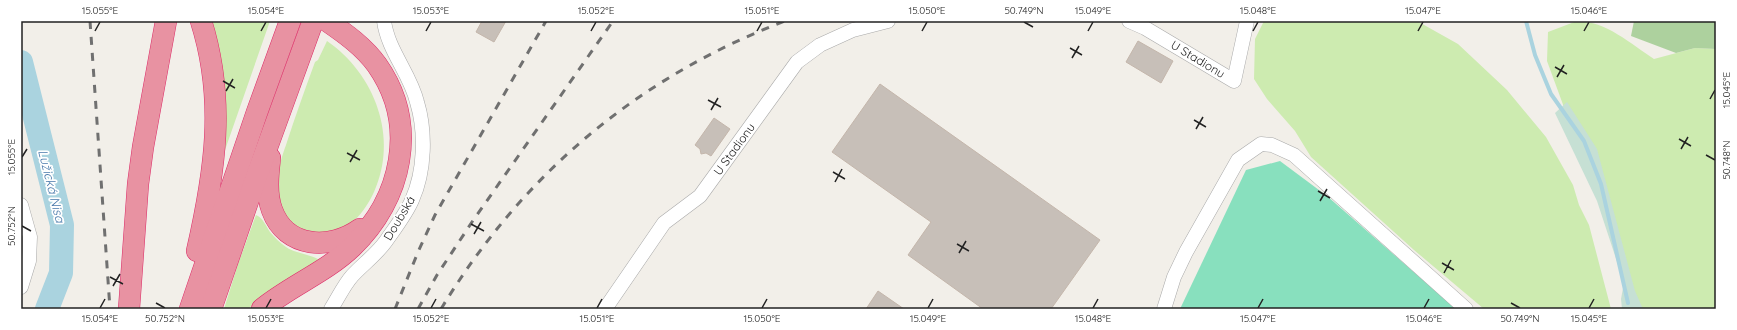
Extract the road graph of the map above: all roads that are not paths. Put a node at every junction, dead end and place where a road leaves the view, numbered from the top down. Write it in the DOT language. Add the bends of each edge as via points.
graph roads {
  1 [pos="166,21"];
  2 [pos="200,21"];
  3 [pos="313,21"];
  4 [pos="384,21"];
  5 [pos="888,21"];
  6 [pos="1129,21"];
  7 [pos="1247,21"];
  8 [pos="330,24"];
  9 [pos="287,30"];
  10 [pos="279,114"];
  11 [pos="21,205"];
  12 [pos="384,207"];
  13 [pos="21,287"];
  14 [pos="129,309"];
  15 [pos="184,309"];
  16 [pos="190,309"];
  17 [pos="211,309"];
  18 [pos="262,309"];
  19 [pos="331,309"];
  20 [pos="605,309"];
  21 [pos="1164,309"];
  22 [pos="1466,309"];
  1 -- 14 [label="highway" via="141,162"];
  2 -- 15 [label="highway" via="212,72 215,152 208,202"];
  3 -- 10 [label="highway"];
  4 -- 19 [label="street, Doubská" via="385,31 417,101 422,129 421,163 412,200 403,216 385,242 351,277"];
  5 -- 20 [label="street, U Stadionu" via="853,30 820,45 797,62 700,196 664,223"];
  6 -- 7 [label="street, U Stadionu" via="1234,81"];
  8 -- 12 [label="highway" via="358,44 377,66 396,106 401,135 399,165"];
  9 -- 16 [label="highway"];
  10 -- 12 [label="highway" via="271,149 269,200 275,218 288,232 308,243 332,243 368,224"];
  10 -- 17 [label="highway"];
  11 -- 13 [label="street" via="30,237 29,261"];
  12 -- 18 [label="highway" via="369,229 350,248"];
  21 -- 22 [label="street" via="1174,277 1186,252 1238,160 1261,144 1272,145 1294,155"];
}
